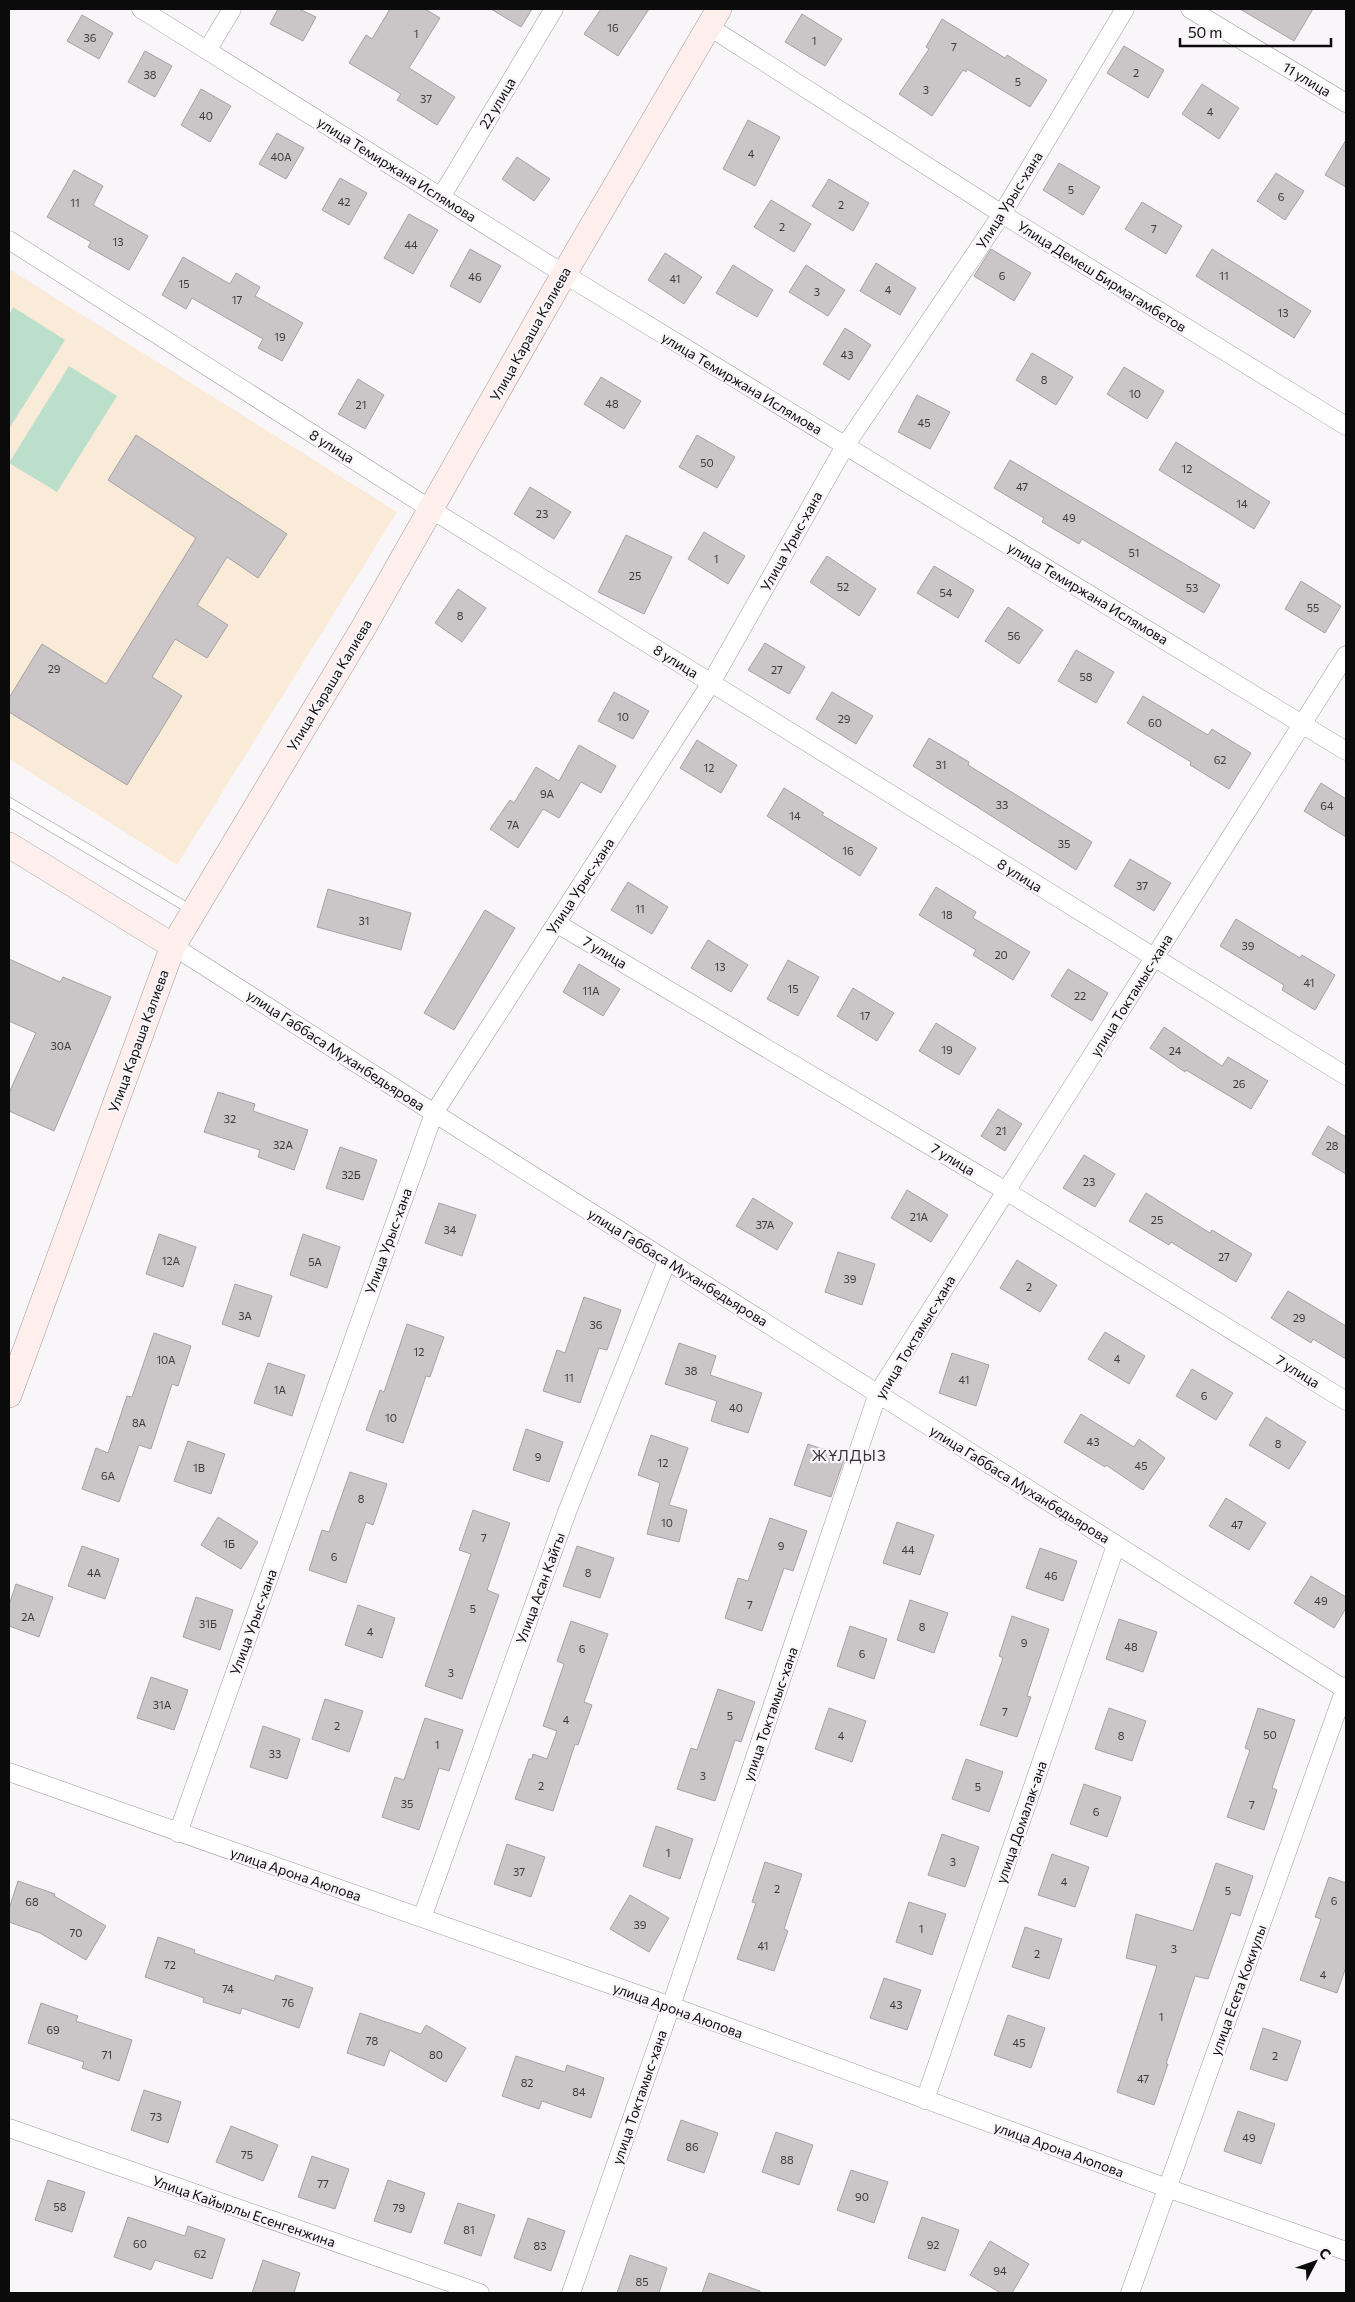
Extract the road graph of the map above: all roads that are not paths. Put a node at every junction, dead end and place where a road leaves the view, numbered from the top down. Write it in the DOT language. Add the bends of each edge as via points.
graph roads {
  1 [pos="141,9"];
  2 [pos="232,9"];
  3 [pos="554,9"];
  4 [pos="1125,9"];
  5 [pos="1190,9"];
  6 [pos="713,18"];
  7 [pos="208,49"];
  8 [pos="1346,104"];
  9 [pos="440,197"];
  10 [pos="1002,214"];
  11 [pos="9,240"];
  12 [pos="564,274"];
  13 [pos="1346,426"];
  14 [pos="844,446"];
  15 [pos="432,510"];
  16 [pos="1346,655"];
  17 [pos="711,683"];
  18 [pos="1303,724"];
  19 [pos="1346,751"];
  20 [pos="9,802"];
  21 [pos="9,845"];
  22 [pos="194,911"];
  23 [pos="556,923"];
  24 [pos="173,946"];
  25 [pos="1154,958"];
  26 [pos="1346,1076"];
  27 [pos="434,1113"];
  28 [pos="1006,1191"];
  29 [pos="667,1261"];
  30 [pos="878,1394"];
  31 [pos="9,1395"];
  32 [pos="1346,1401"];
  33 [pos="1116,1545"];
  34 [pos="1346,1689"];
  35 [pos="9,1772"];
  36 [pos="178,1833"];
  37 [pos="422,1918"];
  38 [pos="671,2006"];
  39 [pos="925,2100"];
  40 [pos="9,2128"];
  41 [pos="1167,2188"];
  42 [pos="1346,2251"];
  43 [pos="480,2293"];
  44 [pos="571,2293"];
  45 [pos="1130,2293"];
  1 -- 7 [label="street, улица Темиржана Ислямова"];
  2 -- 7 [label="street"];
  3 -- 9 [label="street, 22 улица"];
  4 -- 10 [label="street, Улица Урыс-хана"];
  5 -- 8 [label="street, 11 улица"];
  6 -- 10 [label="street, Улица Демеш Бирмагамбетов"];
  6 -- 12 [label="street, Улица Караша Калиева"];
  7 -- 9 [label="street, улица Темиржана Ислямова"];
  9 -- 12 [label="street, улица Темиржана Ислямова"];
  10 -- 13 [label="street, Улица Демеш Бирмагамбетов"];
  10 -- 14 [label="street, Улица Урыс-хана"];
  11 -- 15 [label="street, 8 улица"];
  12 -- 14 [label="street, улица Темиржана Ислямова"];
  12 -- 15 [label="street, Улица Караша Калиева"];
  14 -- 17 [label="street, Улица Урыс-хана"];
  14 -- 18 [label="street, улица Темиржана Ислямова"];
  15 -- 17 [label="street, 8 улица"];
  15 -- 22 [label="street, Улица Караша Калиева"];
  16 -- 18 [label="street, улица Токтамыс-хана"];
  17 -- 23 [label="street, Улица Урыс-хана"];
  17 -- 25 [label="street, 8 улица"];
  18 -- 19 [label="street, улица Темиржана Ислямова"];
  18 -- 25 [label="street, улица Токтамыс-хана"];
  20 -- 22 [label="lane"];
  21 -- 24 [label="street, улица Габбаса Муханбедьярова"];
  22 -- 24 [label="street, Улица Караша Калиева"];
  23 -- 27 [label="street, Улица Урыс-хана"];
  23 -- 28 [label="street, 7 улица"];
  24 -- 27 [label="street, улица Габбаса Муханбедьярова"];
  24 -- 31 [label="street, Улица Караша Калиева"];
  25 -- 26 [label="street, 8 улица"];
  25 -- 28 [label="street, улица Токтамыс-хана"];
  27 -- 29 [label="street, улица Габбаса Муханбедьярова"];
  27 -- 36 [label="street, Улица Урыс-хана"];
  28 -- 30 [label="street, улица Токтамыс-хана"];
  28 -- 32 [label="street, 7 улица"];
  29 -- 30 [label="street, улица Габбаса Муханбедьярова"];
  29 -- 37 [label="street, Улица Асан Кайгы" via="567,1512"];
  30 -- 33 [label="street, улица Габбаса Муханбедьярова"];
  30 -- 38 [label="street, улица Токтамыс-хана"];
  33 -- 34 [label="street, улица Габбаса Муханбедьярова"];
  33 -- 39 [label="street, улица Домалак-ана"];
  34 -- 41 [label="street, улица Есета Кокиулы"];
  35 -- 36 [label="street, улица Арона Аюпова"];
  36 -- 37 [label="street, улица Арона Аюпова"];
  37 -- 38 [label="street, улица Арона Аюпова"];
  38 -- 39 [label="street, улица Арона Аюпова"];
  38 -- 44 [label="street, улица Токтамыс-хана"];
  39 -- 41 [label="street, улица Арона Аюпова"];
  40 -- 43 [label="street, Улица Кайырлы Есенгенжина"];
  41 -- 42 [label="street, улица Арона Аюпова"];
  41 -- 45 [label="street, улица Есета Кокиулы"];
}
